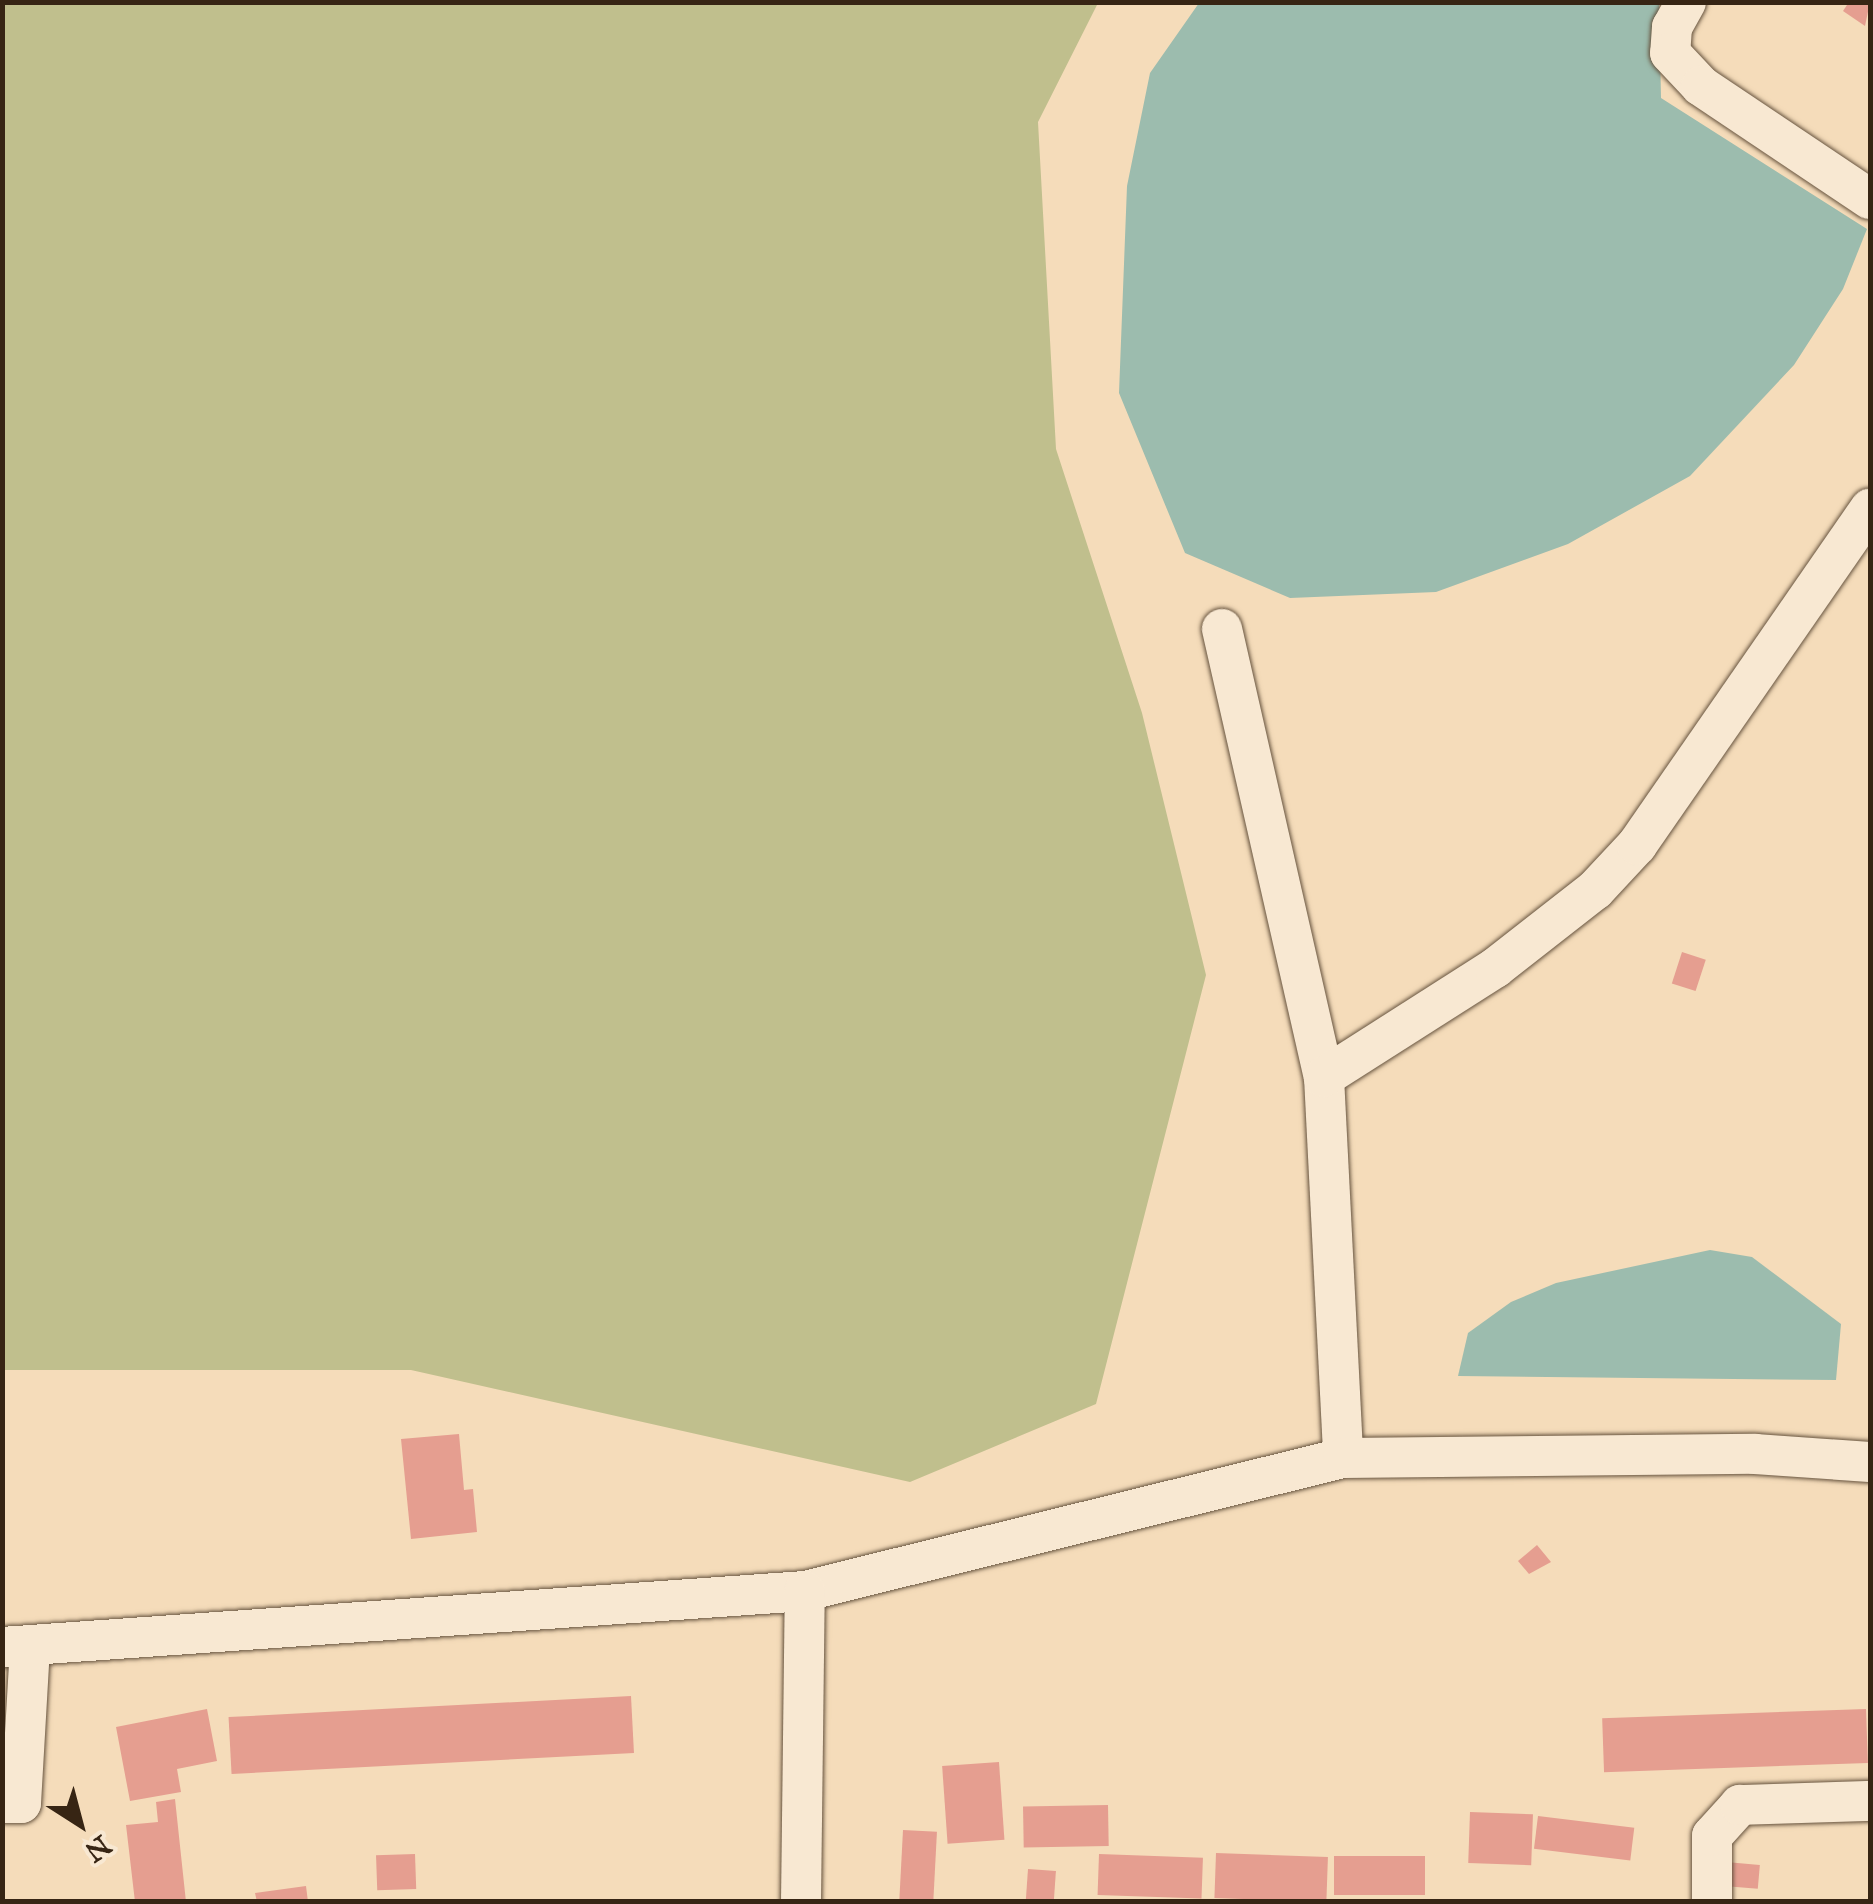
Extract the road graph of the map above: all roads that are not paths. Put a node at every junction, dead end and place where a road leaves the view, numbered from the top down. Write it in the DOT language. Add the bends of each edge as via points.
graph roads {
  1 [pos="1686,2"];
  2 [pos="1870,199"];
  3 [pos="1870,509"];
  4 [pos="1222,629"];
  5 [pos="1324,1076"];
  6 [pos="1343,1458"];
  7 [pos="1870,1462"];
  8 [pos="805,1591"];
  9 [pos="16,1647"];
  10 [pos="1870,1802"];
  11 [pos="2,1803"];
  12 [pos="802,1902"];
  13 [pos="1712,1902"];
  1 -- 2 [label="street" via="1672,26 1670,53 1680,64 1701,86"];
  3 -- 5 [label="street" via="1637,844 1595,890 1495,968"];
  4 -- 5 [label="street"];
  5 -- 6 [label="street"];
  6 -- 7 [label="street" via="1756,1454"];
  6 -- 8 [label="street"];
  8 -- 9 [label="street"];
  8 -- 12 [label="street"];
  9 -- 11 [label="street" via="21,1803"];
  10 -- 13 [label="street" via="1740,1805 1712,1836"];
}
